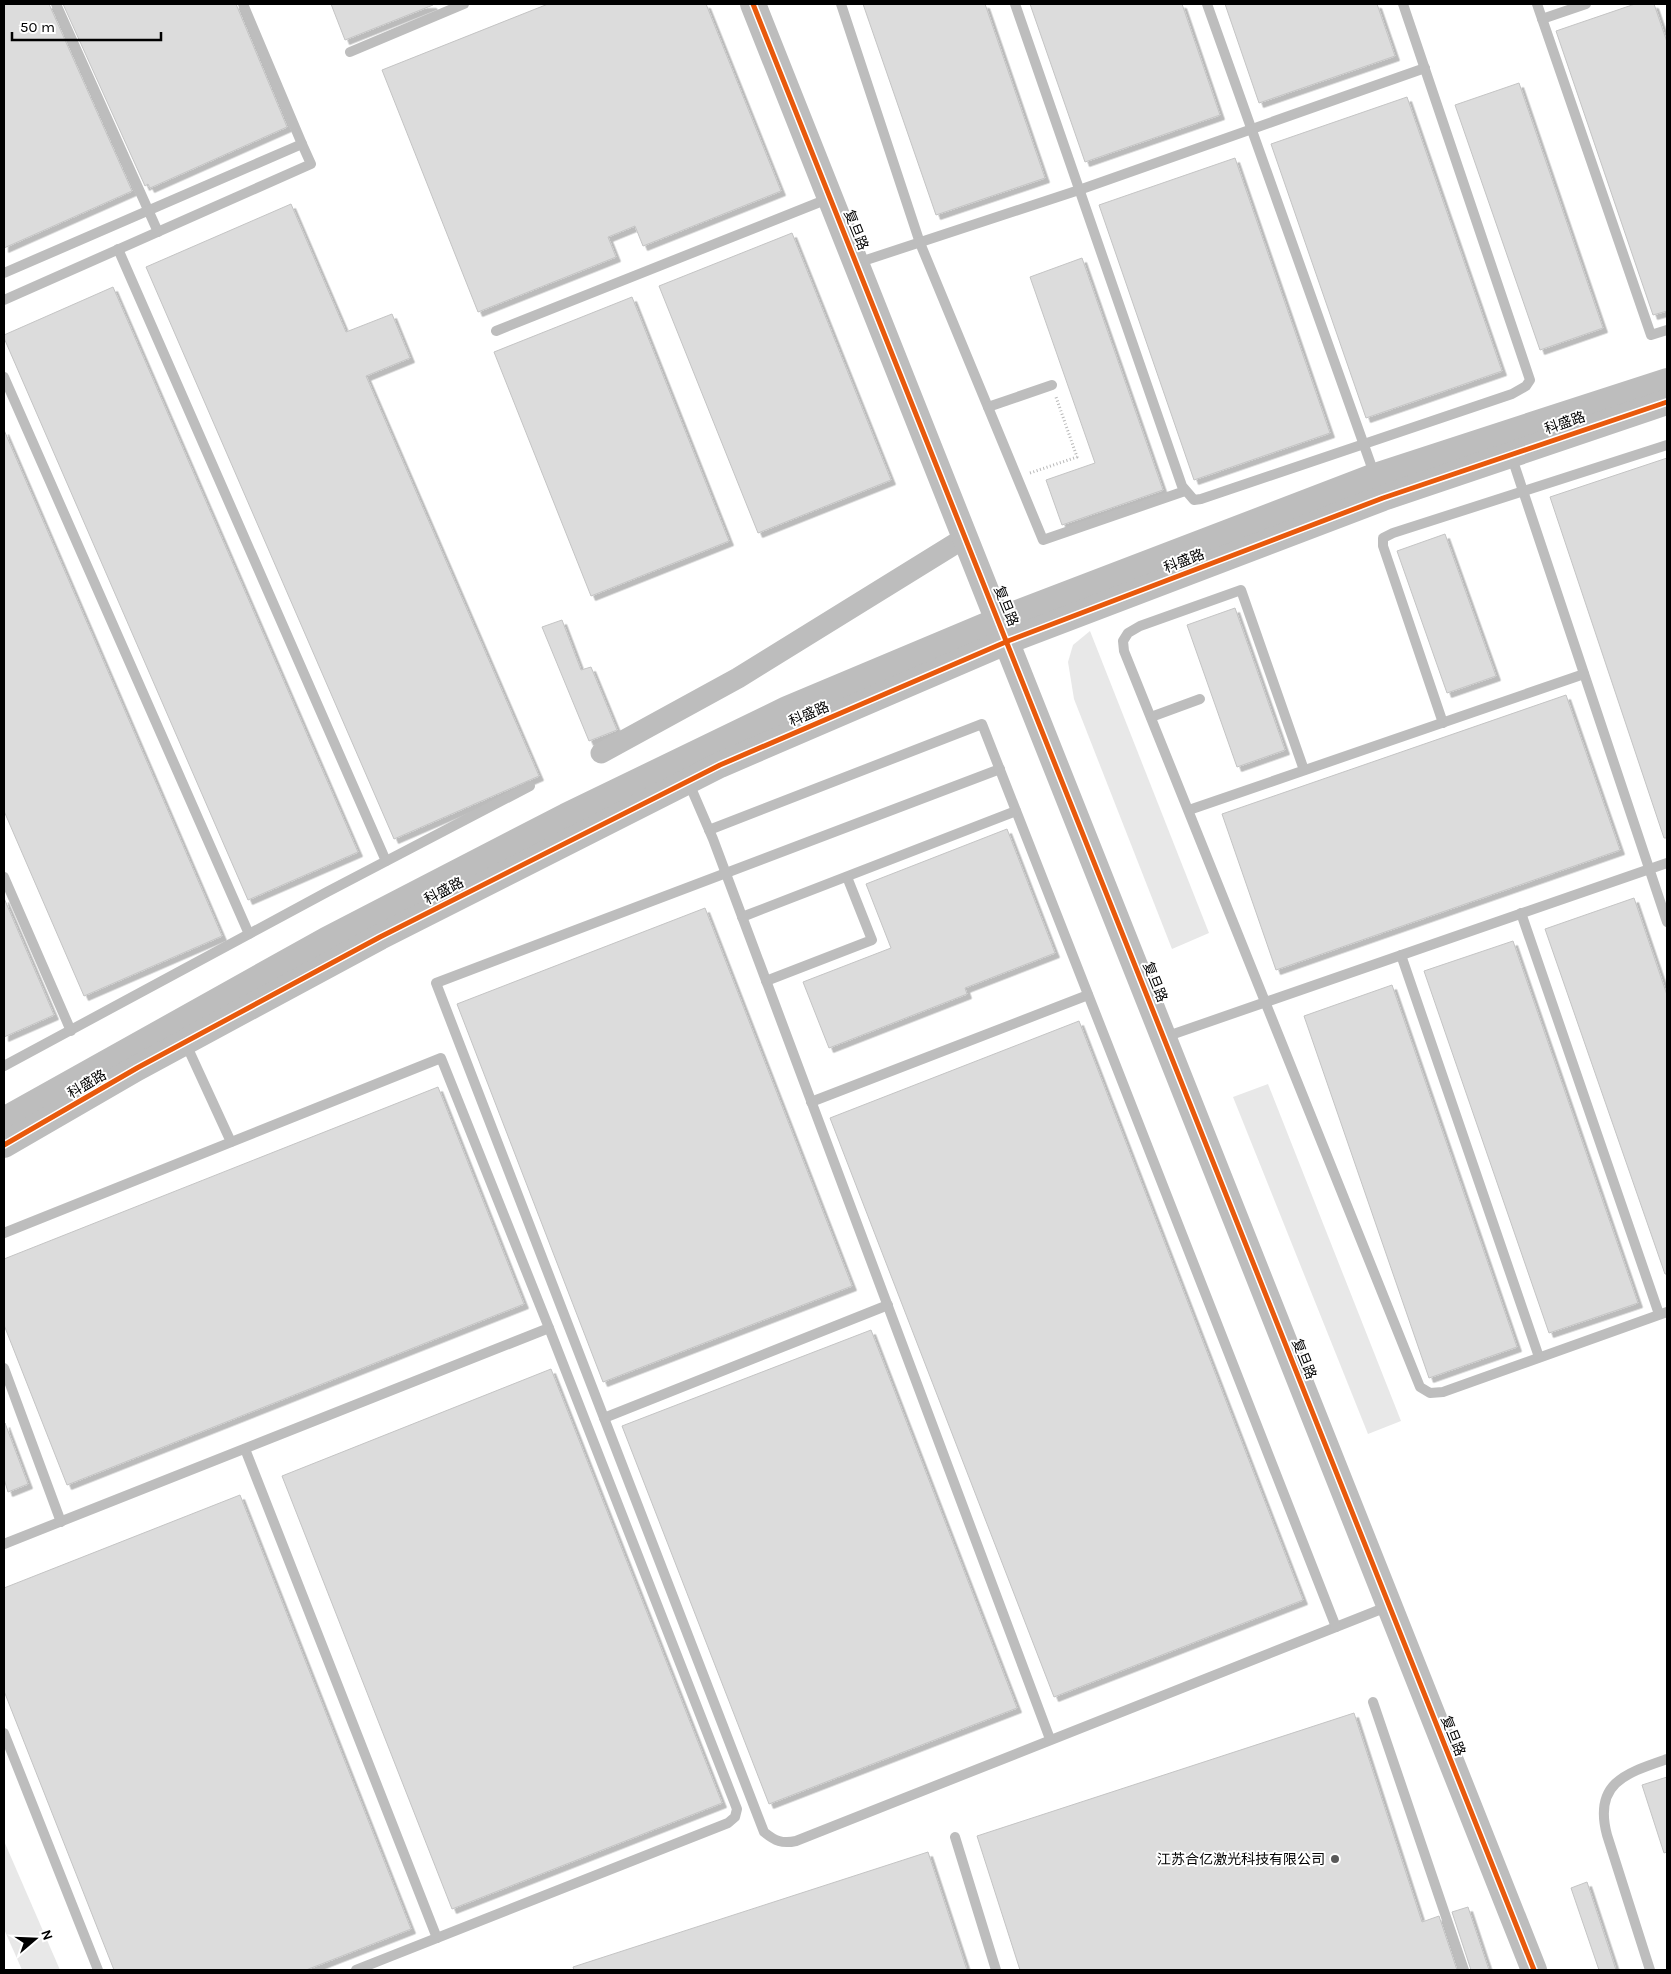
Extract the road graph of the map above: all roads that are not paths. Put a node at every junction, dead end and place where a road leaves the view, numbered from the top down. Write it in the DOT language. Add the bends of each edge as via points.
graph roads {
  1 [pos="56,4"];
  2 [pos="243,4"];
  3 [pos="464,4"];
  4 [pos="754,4"];
  5 [pos="841,4"];
  6 [pos="1015,4"];
  7 [pos="1207,4"];
  8 [pos="1403,4"];
  9 [pos="1537,4"];
  10 [pos="1586,4"];
  11 [pos="1542,19"];
  12 [pos="350,52"];
  13 [pos="1425,68"];
  14 [pos="1250,130"];
  15 [pos="302,144"];
  16 [pos="1080,190"];
  17 [pos="831,198"];
  18 [pos="148,211"];
  19 [pos="158,232"];
  20 [pos="920,243"];
  21 [pos="118,249"];
  22 [pos="857,263"];
  23 [pos="4,273"];
  24 [pos="4,300"];
  25 [pos="496,330"];
  26 [pos="1667,330"];
  27 [pos="4,376"];
  28 [pos="1667,381"];
  29 [pos="1052,385"];
  30 [pos="1667,402"];
  31 [pos="988,407"];
  32 [pos="1507,443"];
  33 [pos="1364,444"];
  34 [pos="1667,444"];
  35 [pos="1379,487"];
  36 [pos="1185,491"];
  37 [pos="1523,491"];
  38 [pos="966,537"];
  39 [pos="1004,630"];
  40 [pos="1584,674"];
  41 [pos="1200,699"];
  42 [pos="1151,717"];
  43 [pos="1443,722"];
  44 [pos="601,753"];
  45 [pos="1000,769"];
  46 [pos="683,770"];
  47 [pos="1304,770"];
  48 [pos="530,786"];
  49 [pos="1189,810"];
  50 [pos="1016,811"];
  51 [pos="709,830"];
  52 [pos="386,861"];
  53 [pos="1667,863"];
  54 [pos="1649,869"];
  55 [pos="725,872"];
  56 [pos="4,877"];
  57 [pos="847,877"];
  58 [pos="1521,913"];
  59 [pos="742,917"];
  60 [pos="1667,922"];
  61 [pos="249,934"];
  62 [pos="1401,955"];
  63 [pos="766,981"];
  64 [pos="1088,996"];
  65 [pos="1266,1002"];
  66 [pos="71,1031"];
  67 [pos="181,1032"];
  68 [pos="1165,1037"];
  69 [pos="4,1066"];
  70 [pos="811,1102"];
  71 [pos="4,1120"];
  72 [pos="231,1142"];
  73 [pos="4,1146"];
  74 [pos="4,1233"];
  75 [pos="888,1305"];
  76 [pos="1663,1313"];
  77 [pos="549,1328"];
  78 [pos="1539,1357"];
  79 [pos="4,1368"];
  80 [pos="604,1418"];
  81 [pos="244,1448"];
  82 [pos="61,1522"];
  83 [pos="4,1544"];
  84 [pos="1390,1606"];
  85 [pos="1336,1627"];
  86 [pos="1372,1702"];
  87 [pos="4,1733"];
  88 [pos="1050,1738"];
  89 [pos="1667,1759"];
  90 [pos="955,1837"];
  91 [pos="437,1938"];
  92 [pos="1531,1969"];
  93 [pos="98,1970"];
  94 [pos="356,1970"];
  95 [pos="996,1970"];
  96 [pos="1464,1970"];
  97 [pos="1650,1970"];
  1 -- 18 [label="lane"];
  2 -- 15 [label="lane"];
  3 -- 12 [label="lane"];
  4 -- 17 [label="street, 复旦路"];
  5 -- 20 [label="lane"];
  6 -- 16 [label="lane"];
  7 -- 14 [label="lane"];
  8 -- 13 [label="lane"];
  9 -- 11 [label="lane"];
  10 -- 11 [label="lane"];
  11 -- 26 [label="lane" via="1651,335"];
  13 -- 14 [label="lane"];
  13 -- 33 [label="lane" via="1530,380 1512,394"];
  14 -- 16 [label="lane"];
  14 -- 33 [label="lane"];
  15 -- 18 [label="lane"];
  15 -- 19 [label="lane" via="311,164"];
  16 -- 20 [label="lane"];
  16 -- 36 [label="lane"];
  17 -- 22 [label="street, 复旦路"];
  17 -- 25 [label="lane"];
  18 -- 19 [label="lane"];
  18 -- 23 [label="lane"];
  19 -- 21 [label="lane"];
  20 -- 22 [label="lane"];
  20 -- 31 [label="lane"];
  21 -- 24 [label="lane"];
  21 -- 52 [label="lane"];
  22 -- 38 [label="street, 复旦路"];
  27 -- 61 [label="lane"];
  28 -- 32 [label="street, 科盛路"];
  29 -- 31 [label="lane"];
  30 -- 32 [label="street, 科盛路"];
  31 -- 36 [label="lane" via="1043,540"];
  32 -- 35 [label="street, 科盛路"];
  32 -- 37 [label="lane"];
  33 -- 35 [label="lane"];
  33 -- 36 [label="lane" via="1201,500 1194,500"];
  34 -- 37 [label="lane"];
  35 -- 39 [label="street, 科盛路"];
  37 -- 40 [label="lane"];
  37 -- 43 [label="lane" via="1383,538"];
  38 -- 39 [label="street, 复旦路"];
  38 -- 44 [label="street" via="738,678"];
  39 -- 46 [label="street, 科盛路"];
  39 -- 68 [label="street, 复旦路"];
  40 -- 43 [label="lane"];
  40 -- 54 [label="lane"];
  41 -- 42 [label="lane"];
  42 -- 47 [label="lane" via="1124,651 1123,641 1140,626 1241,590"];
  42 -- 49 [label="lane"];
  43 -- 47 [label="lane"];
  45 -- 50 [label="lane"];
  45 -- 51 [label="lane" via="982,724"];
  45 -- 55 [label="lane"];
  46 -- 51 [label="lane"];
  46 -- 67 [label="street, 科盛路" via="326,940"];
  47 -- 49 [label="lane"];
  48 -- 52 [label="lane"];
  49 -- 65 [label="lane"];
  50 -- 57 [label="lane"];
  50 -- 64 [label="lane"];
  51 -- 55 [label="lane"];
  52 -- 61 [label="lane"];
  53 -- 54 [label="lane"];
  54 -- 58 [label="lane"];
  54 -- 60 [label="lane"];
  55 -- 59 [label="lane"];
  55 -- 80 [label="lane" via="436,983"];
  56 -- 66 [label="lane"];
  57 -- 59 [label="lane"];
  57 -- 63 [label="lane" via="872,940"];
  58 -- 62 [label="lane"];
  58 -- 76 [label="lane"];
  59 -- 63 [label="lane"];
  61 -- 66 [label="lane"];
  62 -- 65 [label="lane"];
  62 -- 78 [label="lane"];
  63 -- 70 [label="lane"];
  64 -- 70 [label="lane"];
  64 -- 85 [label="lane"];
  65 -- 68 [label="lane"];
  65 -- 78 [label="lane" via="1420,1387 1430,1393 1443,1392"];
  66 -- 69 [label="lane"];
  67 -- 71 [label="street, 科盛路"];
  67 -- 72 [label="lane"];
  67 -- 73 [label="street, 科盛路"];
  68 -- 84 [label="street, 复旦路"];
  70 -- 75 [label="lane"];
  72 -- 74 [label="lane"];
  72 -- 77 [label="lane" via="441,1058"];
  75 -- 80 [label="lane"];
  75 -- 88 [label="lane"];
  76 -- 78 [label="lane"];
  77 -- 81 [label="lane"];
  77 -- 91 [label="lane" via="738,1809 728,1823"];
  79 -- 82 [label="lane"];
  80 -- 88 [label="lane" via="764,1832 774,1840 784,1843 796,1841"];
  81 -- 82 [label="lane"];
  81 -- 91 [label="lane"];
  82 -- 83 [label="lane"];
  84 -- 85 [label="lane"];
  84 -- 92 [label="street, 复旦路"];
  85 -- 88 [label="lane" via="1158,1699"];
  86 -- 96 [label="lane"];
  87 -- 93 [label="lane"];
  89 -- 97 [label="lane" via="1620,1778 1604,1803 1603,1819 1607,1834"];
  90 -- 95 [label="lane"];
  91 -- 94 [label="lane"];
}
